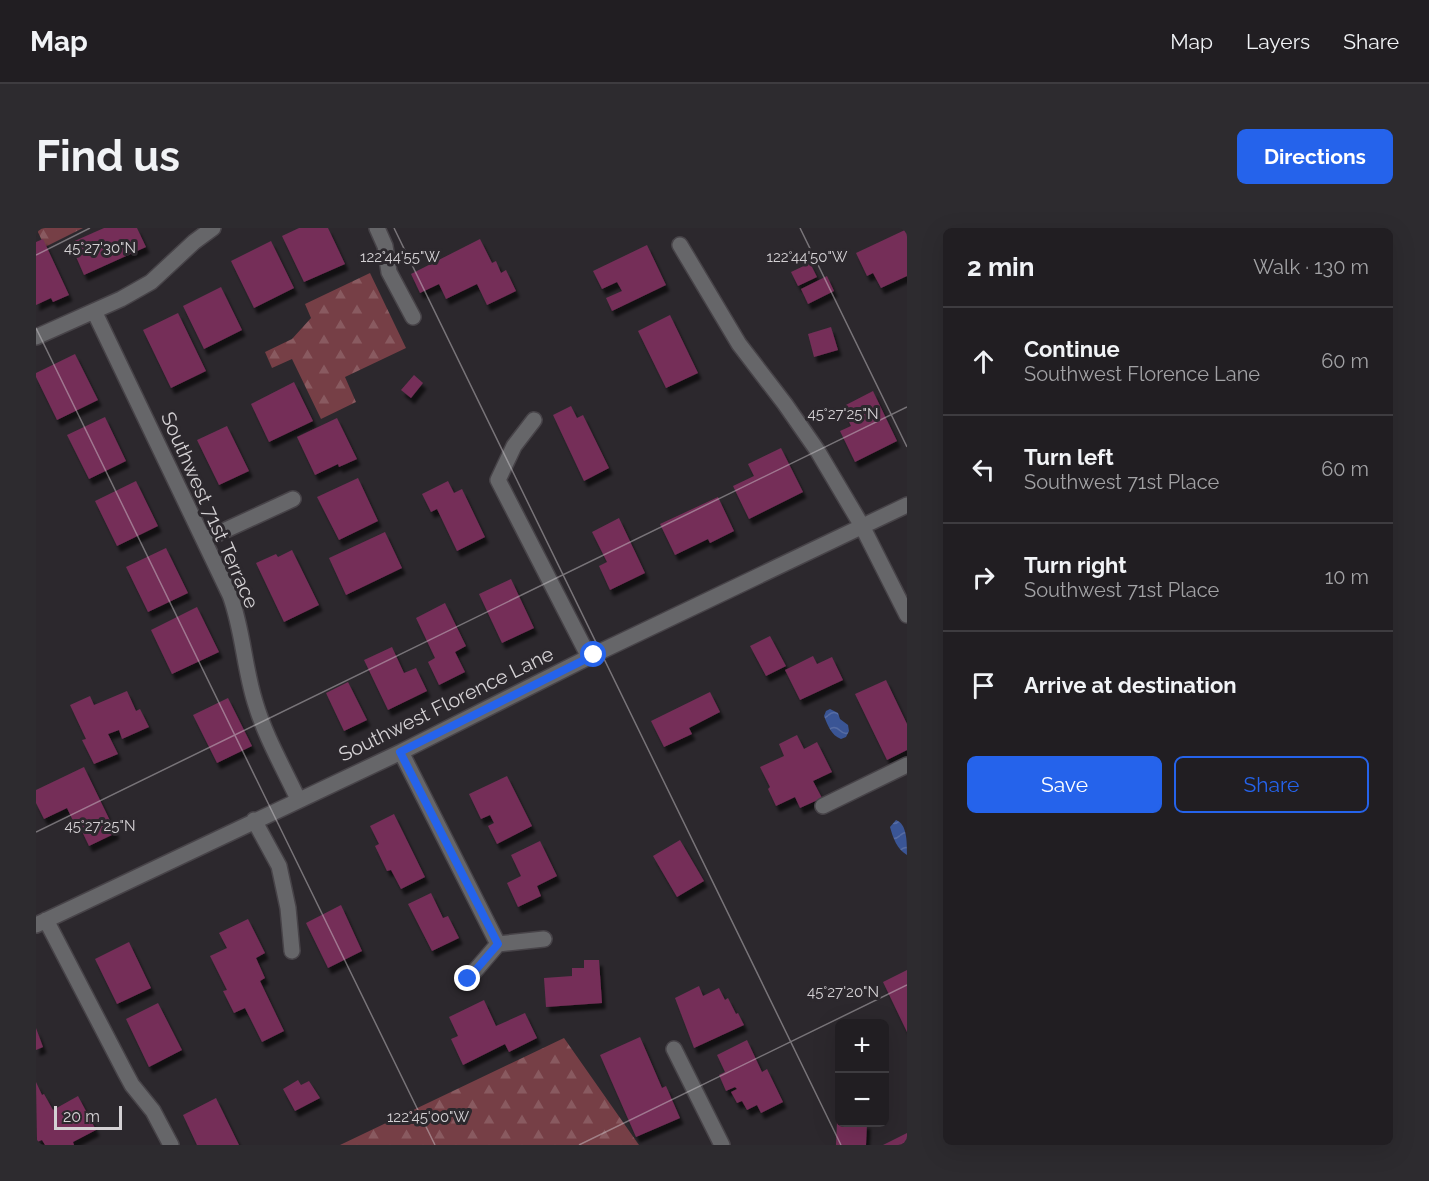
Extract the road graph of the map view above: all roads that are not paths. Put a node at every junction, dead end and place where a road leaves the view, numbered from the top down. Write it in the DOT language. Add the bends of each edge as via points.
graph roads {
  1 [pos="213,228"];
  2 [pos="377,228"];
  3 [pos="680,245"];
  4 [pos="94,311"];
  5 [pos="413,317"];
  6 [pos="36,337"];
  7 [pos="534,420"];
  8 [pos="293,499"];
  9 [pos="907,505"];
  10 [pos="862,526"];
  11 [pos="204,540"];
  12 [pos="907,615"];
  13 [pos="589,657"];
  14 [pos="400,752"];
  15 [pos="907,765"];
  16 [pos="298,799"];
  17 [pos="823,806"];
  18 [pos="254,820"];
  19 [pos="41,922"];
  20 [pos="544,939"];
  21 [pos="498,944"];
  22 [pos="292,951"];
  23 [pos="468,979"];
  24 [pos="674,1049"];
  25 [pos="171,1145"];
  26 [pos="722,1145"];
  1 -- 4 [label="street" via="151,282"];
  2 -- 5 [label="street" via="386,246 389,272"];
  3 -- 10 [label="street" via="738,344 798,422"];
  4 -- 6 [label="street"];
  4 -- 11 [label="street, Southwest 71st Terrace"];
  7 -- 13 [label="street" via="514,446 498,480"];
  8 -- 11 [label="street"];
  9 -- 10 [label="street, Southwest Florence Lane"];
  10 -- 12 [label="street"];
  10 -- 13 [label="street, Southwest Florence Lane"];
  11 -- 16 [label="street, Southwest 71st Terrace" via="238,617 261,722"];
  13 -- 14 [label="street, Southwest Florence Lane"];
  14 -- 16 [label="street, Southwest Florence Lane"];
  14 -- 21 [label="street"];
  15 -- 17 [label="street"];
  16 -- 18 [label="street, Southwest Florence Lane"];
  18 -- 19 [label="street, Southwest Florence Lane"];
  18 -- 22 [label="street" via="279,866"];
  19 -- 25 [label="street" via="124,1072 153,1111"];
  20 -- 21 [label="street"];
  21 -- 23 [label="street"];
  24 -- 26 [label="street"];
}
